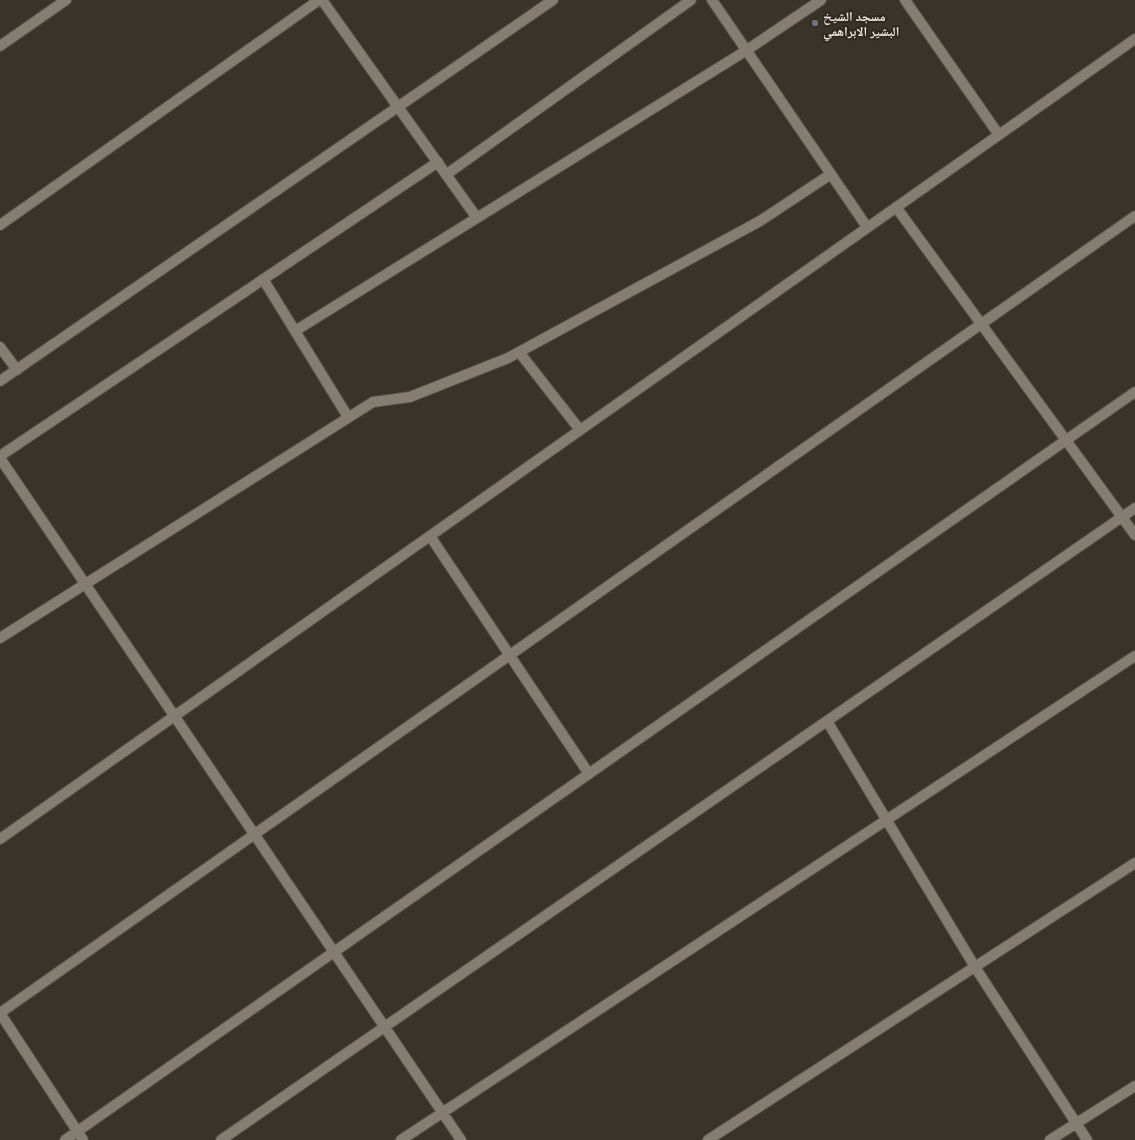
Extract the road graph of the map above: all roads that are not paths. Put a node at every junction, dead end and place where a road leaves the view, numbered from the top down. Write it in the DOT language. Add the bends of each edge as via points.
graph roads {
  1 [pos="66,0"];
  2 [pos="321,0"];
  3 [pos="553,0"];
  4 [pos="691,0"];
  5 [pos="712,0"];
  6 [pos="821,0"];
  7 [pos="905,0"];
  8 [pos="1135,39"];
  9 [pos="0,46"];
  10 [pos="747,50"];
  11 [pos="398,107"];
  12 [pos="999,134"];
  13 [pos="438,162"];
  14 [pos="447,174"];
  15 [pos="831,174"];
  16 [pos="896,207"];
  17 [pos="1135,216"];
  18 [pos="477,218"];
  19 [pos="0,225"];
  20 [pos="867,227"];
  21 [pos="263,279"];
  22 [pos="981,324"];
  23 [pos="295,331"];
  24 [pos="0,346"];
  25 [pos="519,352"];
  26 [pos="17,370"];
  27 [pos="0,381"];
  28 [pos="1135,392"];
  29 [pos="348,417"];
  30 [pos="580,430"];
  31 [pos="1066,440"];
  32 [pos="0,457"];
  33 [pos="1135,508"];
  34 [pos="1122,517"];
  35 [pos="1135,535"];
  36 [pos="430,536"];
  37 [pos="85,584"];
  38 [pos="0,638"];
  39 [pos="510,655"];
  40 [pos="1135,656"];
  41 [pos="174,716"];
  42 [pos="827,721"];
  43 [pos="589,774"];
  44 [pos="886,820"];
  45 [pos="254,834"];
  46 [pos="0,839"];
  47 [pos="1135,863"];
  48 [pos="334,952"];
  49 [pos="975,967"];
  50 [pos="0,1013"];
  51 [pos="384,1027"];
  52 [pos="1135,1086"];
  53 [pos="442,1113"];
  54 [pos="1077,1123"];
  55 [pos="80,1136"];
  56 [pos="65,1140"];
  57 [pos="221,1140"];
  58 [pos="401,1140"];
  59 [pos="460,1140"];
  60 [pos="708,1140"];
  61 [pos="1050,1140"];
  62 [pos="1088,1140"];
  1 -- 9 [label="street"];
  2 -- 11 [label="street"];
  2 -- 19 [label="street"];
  3 -- 11 [label="street"];
  4 -- 14 [label="street"];
  5 -- 10 [label="street"];
  6 -- 10 [label="street"];
  7 -- 12 [label="street"];
  8 -- 12 [label="street"];
  10 -- 15 [label="street"];
  10 -- 18 [label="street"];
  11 -- 13 [label="street"];
  11 -- 26 [label="street"];
  12 -- 16 [label="street"];
  13 -- 14 [label="street"];
  13 -- 21 [label="street"];
  14 -- 18 [label="street"];
  15 -- 20 [label="street"];
  15 -- 25 [label="street" via="760,221"];
  16 -- 20 [label="street"];
  16 -- 22 [label="street"];
  17 -- 22 [label="street"];
  18 -- 23 [label="street"];
  20 -- 30 [label="street"];
  21 -- 23 [label="street"];
  21 -- 32 [label="street"];
  22 -- 31 [label="street"];
  22 -- 39 [label="street"];
  23 -- 29 [label="street"];
  24 -- 26 [label="street"];
  25 -- 29 [label="street" via="410,397 373,402"];
  25 -- 30 [label="street"];
  26 -- 27 [label="street"];
  28 -- 31 [label="street"];
  29 -- 37 [label="street"];
  30 -- 36 [label="street"];
  31 -- 34 [label="street"];
  31 -- 43 [label="street"];
  32 -- 37 [label="street"];
  33 -- 34 [label="street"];
  34 -- 35 [label="street"];
  34 -- 42 [label="street"];
  36 -- 39 [label="street"];
  36 -- 41 [label="street"];
  37 -- 38 [label="street"];
  37 -- 41 [label="street"];
  39 -- 43 [label="street"];
  39 -- 45 [label="street"];
  40 -- 44 [label="street"];
  41 -- 45 [label="street"];
  41 -- 46 [label="street"];
  42 -- 44 [label="street"];
  42 -- 51 [label="street"];
  43 -- 48 [label="street"];
  44 -- 49 [label="street"];
  44 -- 53 [label="street"];
  45 -- 48 [label="street"];
  45 -- 50 [label="street"];
  47 -- 49 [label="street"];
  48 -- 51 [label="street"];
  48 -- 55 [label="street"];
  49 -- 54 [label="street"];
  49 -- 60 [label="street"];
  50 -- 55 [label="street"];
  51 -- 53 [label="street"];
  51 -- 57 [label="street"];
  52 -- 54 [label="street"];
  53 -- 58 [label="street"];
  53 -- 59 [label="street"];
  54 -- 61 [label="street"];
  54 -- 62 [label="street"];
  55 -- 56 [label="street"];
}
